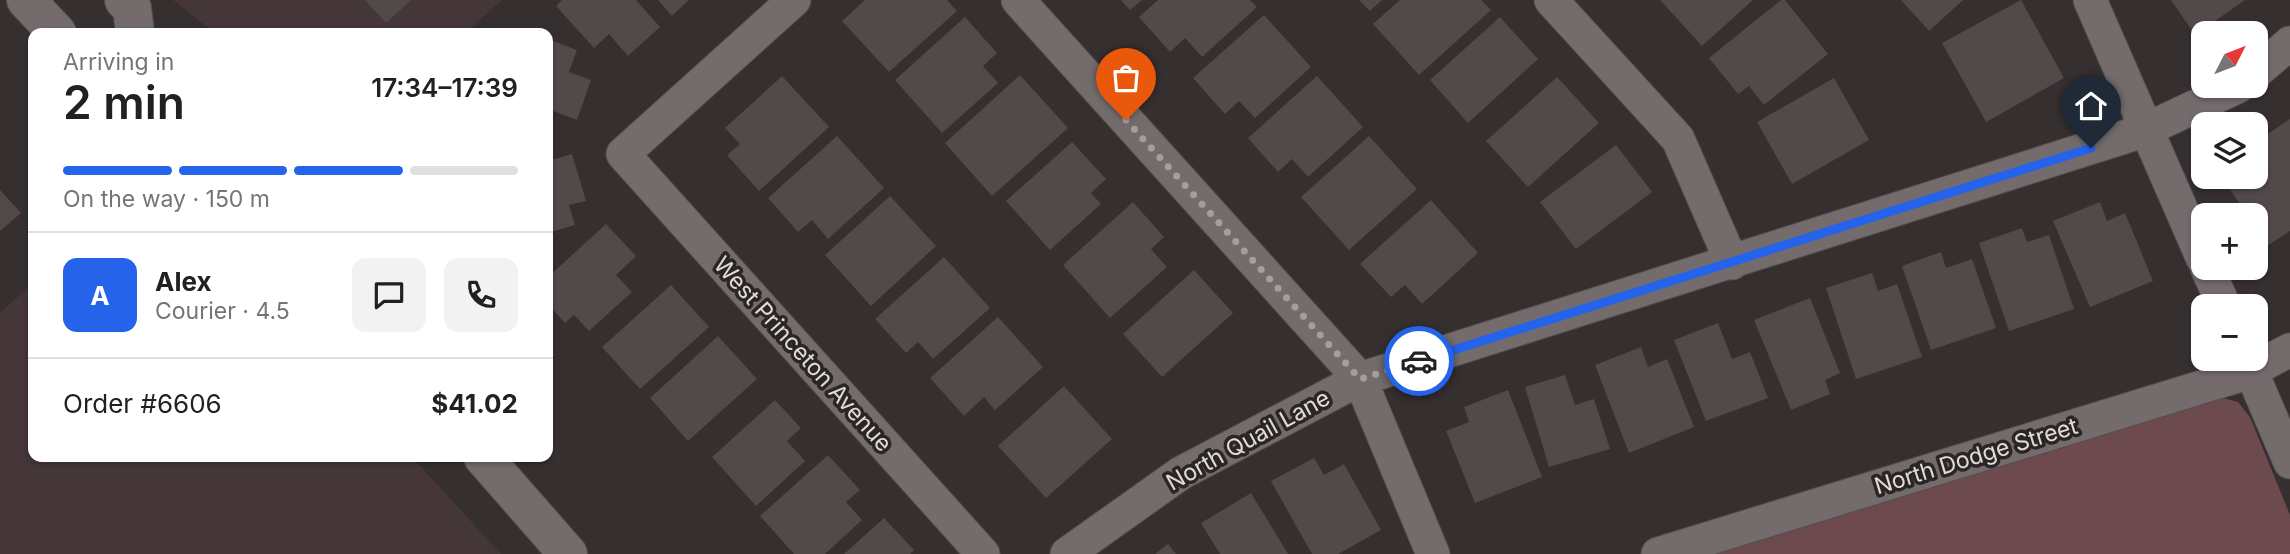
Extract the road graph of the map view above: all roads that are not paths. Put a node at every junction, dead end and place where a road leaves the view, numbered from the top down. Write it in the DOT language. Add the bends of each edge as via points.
graph roads {
  1 [pos="26,0"];
  2 [pos="124,0"];
  3 [pos="794,0"];
  4 [pos="1018,0"];
  5 [pos="1551,0"];
  6 [pos="2090,0"];
  7 [pos="52,28"];
  8 [pos="134,28"];
  9 [pos="2290,43"];
  10 [pos="2268,62"];
  11 [pos="2214,98"];
  12 [pos="2148,129"];
  13 [pos="2191,231"];
  14 [pos="1732,263"];
  15 [pos="2290,350"];
  16 [pos="2268,357"];
  17 [pos="2239,371"];
  18 [pos="2251,371"];
  19 [pos="1360,379"];
  20 [pos="487,462"];
  21 [pos="2290,462"];
  22 [pos="568,554"];
  23 [pos="983,554"];
  24 [pos="1067,554"];
  25 [pos="1433,554"];
  26 [pos="1658,554"];
  1 -- 7 [label="main road"];
  2 -- 8 [label="main road" via="131,8"];
  3 -- 23 [label="street, West Princeton Avenue" via="623,154"];
  4 -- 19 [label="street"];
  5 -- 14 [label="street" via="1678,139"];
  6 -- 12 [label="street"];
  9 -- 10 [label="street"];
  11 -- 12 [label="street, North Quail Lane"];
  12 -- 13 [label="street"];
  12 -- 14 [label="street, North Quail Lane"];
  14 -- 19 [label="street, North Quail Lane"];
  15 -- 16 [label="street, North Dodge Street"];
  17 -- 26 [label="street, North Dodge Street" via="2230,378"];
  18 -- 21 [label="street"];
  19 -- 24 [label="street, North Quail Lane" via="1181,473"];
  19 -- 25 [label="street"];
  20 -- 22 [label="main road"];
}
